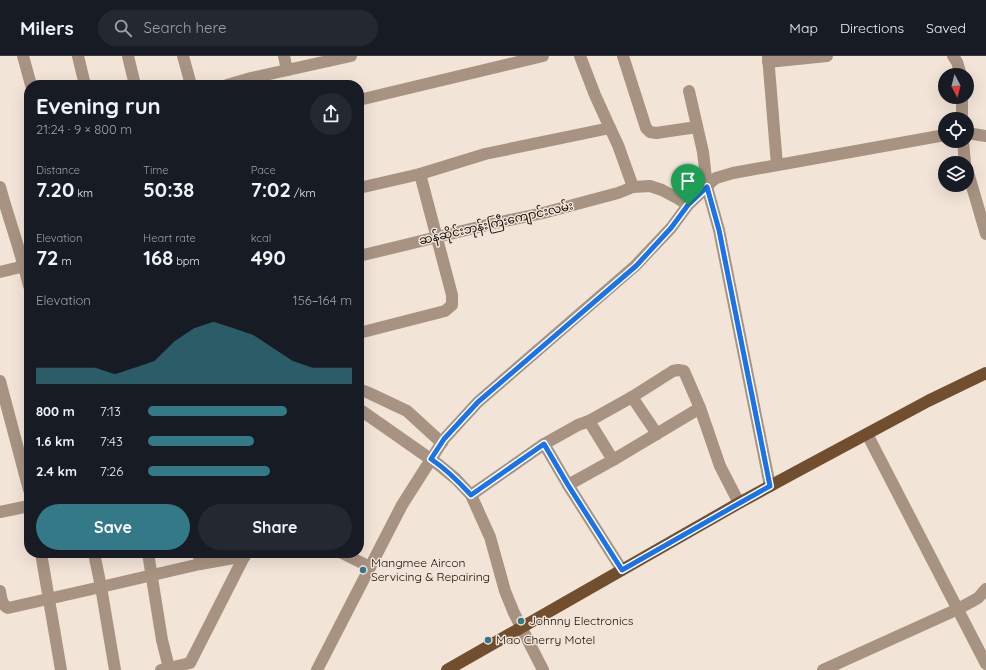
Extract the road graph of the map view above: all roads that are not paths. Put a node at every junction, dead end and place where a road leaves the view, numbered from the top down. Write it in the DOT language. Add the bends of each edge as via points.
graph roads {
  1 [pos="23,56"];
  2 [pos="78,56"];
  3 [pos="128,56"];
  4 [pos="183,56"];
  5 [pos="284,56"];
  6 [pos="351,56"];
  7 [pos="543,56"];
  8 [pos="580,56"];
  9 [pos="624,56"];
  10 [pos="827,56"];
  11 [pos="953,56"];
  12 [pos="768,59"];
  13 [pos="959,68"];
  14 [pos="287,70"];
  15 [pos="30,80"];
  16 [pos="84,80"];
  17 [pos="134,80"];
  18 [pos="190,80"];
  19 [pos="244,80"];
  20 [pos="689,91"];
  21 [pos="364,99"];
  22 [pos="697,127"];
  23 [pos="610,128"];
  24 [pos="974,134"];
  25 [pos="938,136"];
  26 [pos="986,136"];
  27 [pos="777,165"];
  28 [pos="420,174"];
  29 [pos="0,187"];
  30 [pos="364,187"];
  31 [pos="633,187"];
  32 [pos="707,187"];
  33 [pos="974,192"];
  34 [pos="688,205"];
  35 [pos="986,234"];
  36 [pos="436,237"];
  37 [pos="364,255"];
  38 [pos="24,260"];
  39 [pos="24,267"];
  40 [pos="0,272"];
  41 [pos="364,332"];
  42 [pos="986,373"];
  43 [pos="0,381"];
  44 [pos="364,391"];
  45 [pos="632,397"];
  46 [pos="700,408"];
  47 [pos="364,412"];
  48 [pos="589,421"];
  49 [pos="657,434"];
  50 [pos="867,434"];
  51 [pos="442,443"];
  52 [pos="544,444"];
  53 [pos="431,459"];
  54 [pos="613,460"];
  55 [pos="24,471"];
  56 [pos="568,485"];
  57 [pos="770,486"];
  58 [pos="471,495"];
  59 [pos="738,504"];
  60 [pos="24,507"];
  61 [pos="0,512"];
  62 [pos="42,558"];
  63 [pos="95,558"];
  64 [pos="149,558"];
  65 [pos="199,558"];
  66 [pos="244,558"];
  67 [pos="352,558"];
  68 [pos="370,567"];
  69 [pos="622,570"];
  70 [pos="151,575"];
  71 [pos="101,587"];
  72 [pos="986,589"];
  73 [pos="0,591"];
  74 [pos="49,599"];
  75 [pos="958,609"];
  76 [pos="522,628"];
  77 [pos="986,664"];
  78 [pos="165,669"];
  79 [pos="61,670"];
  80 [pos="115,670"];
  81 [pos="317,670"];
  82 [pos="447,670"];
  83 [pos="543,670"];
  84 [pos="824,670"];
  1 -- 15 [label="street"];
  2 -- 16 [label="street"];
  3 -- 17 [label="street"];
  4 -- 18 [label="street"];
  5 -- 14 [label="street"];
  6 -- 14 [label="street"];
  7 -- 21 [label="street"];
  8 -- 23 [label="street"];
  9 -- 22 [label="street" via="646,128 650,132"];
  10 -- 12 [label="street"];
  11 -- 13 [label="street"];
  12 -- 27 [label="street"];
  14 -- 19 [label="street"];
  20 -- 22 [label="street"];
  22 -- 32 [label="street"];
  23 -- 28 [label="street" via="485,154"];
  23 -- 31 [label="street"];
  24 -- 26 [label="street"];
  25 -- 27 [label="street"];
  27 -- 32 [label="street" via="716,178"];
  28 -- 30 [label="street"];
  28 -- 36 [label="street"];
  29 -- 38 [label="street" via="16,244"];
  31 -- 34 [label="street" via="650,186"];
  31 -- 36 [label="street, ဆန်ဆိုင်းဘုန်းကြီးကျောင်းလမ်း" via="543,213"];
  32 -- 34 [label="street"];
  32 -- 57 [label="street" via="719,230"];
  33 -- 35 [label="street"];
  34 -- 51 [label="street" via="636,266 478,402"];
  36 -- 37 [label="street, ဆန်ဆိုင်းဘုန်းကြီးကျောင်းလမ်း"];
  36 -- 41 [label="street" via="452,295 452,305 444,311"];
  39 -- 40 [label="street"];
  42 -- 50 [label="main road"];
  43 -- 55 [label="street"];
  44 -- 51 [label="street" via="407,411"];
  45 -- 46 [label="street" via="678,370 684,371"];
  45 -- 48 [label="street"];
  45 -- 49 [label="street"];
  46 -- 49 [label="street"];
  46 -- 59 [label="street" via="720,466"];
  47 -- 53 [label="street"];
  48 -- 52 [label="street"];
  48 -- 54 [label="street"];
  49 -- 54 [label="street"];
  50 -- 57 [label="main road"];
  50 -- 75 [label="street"];
  51 -- 53 [label="street"];
  52 -- 56 [label="street"];
  52 -- 58 [label="street"];
  53 -- 58 [label="street"];
  53 -- 68 [label="street" via="402,505"];
  54 -- 56 [label="street"];
  56 -- 69 [label="street"];
  57 -- 59 [label="main road"];
  58 -- 76 [label="street" via="490,537 506,591"];
  59 -- 69 [label="main road"];
  60 -- 61 [label="street"];
  62 -- 74 [label="street"];
  63 -- 71 [label="street"];
  64 -- 70 [label="street"];
  65 -- 70 [label="street"];
  66 -- 78 [label="street" via="190,663"];
  67 -- 68 [label="street"];
  68 -- 81 [label="street"];
  69 -- 76 [label="main road"];
  70 -- 71 [label="street"];
  70 -- 78 [label="street"];
  71 -- 74 [label="street"];
  71 -- 80 [label="street"];
  72 -- 75 [label="street" via="978,598"];
  73 -- 74 [label="street" via="3,604 8,608"];
  74 -- 79 [label="street"];
  75 -- 77 [label="street"];
  75 -- 84 [label="street"];
  76 -- 82 [label="main road"];
  76 -- 83 [label="street"];
}
